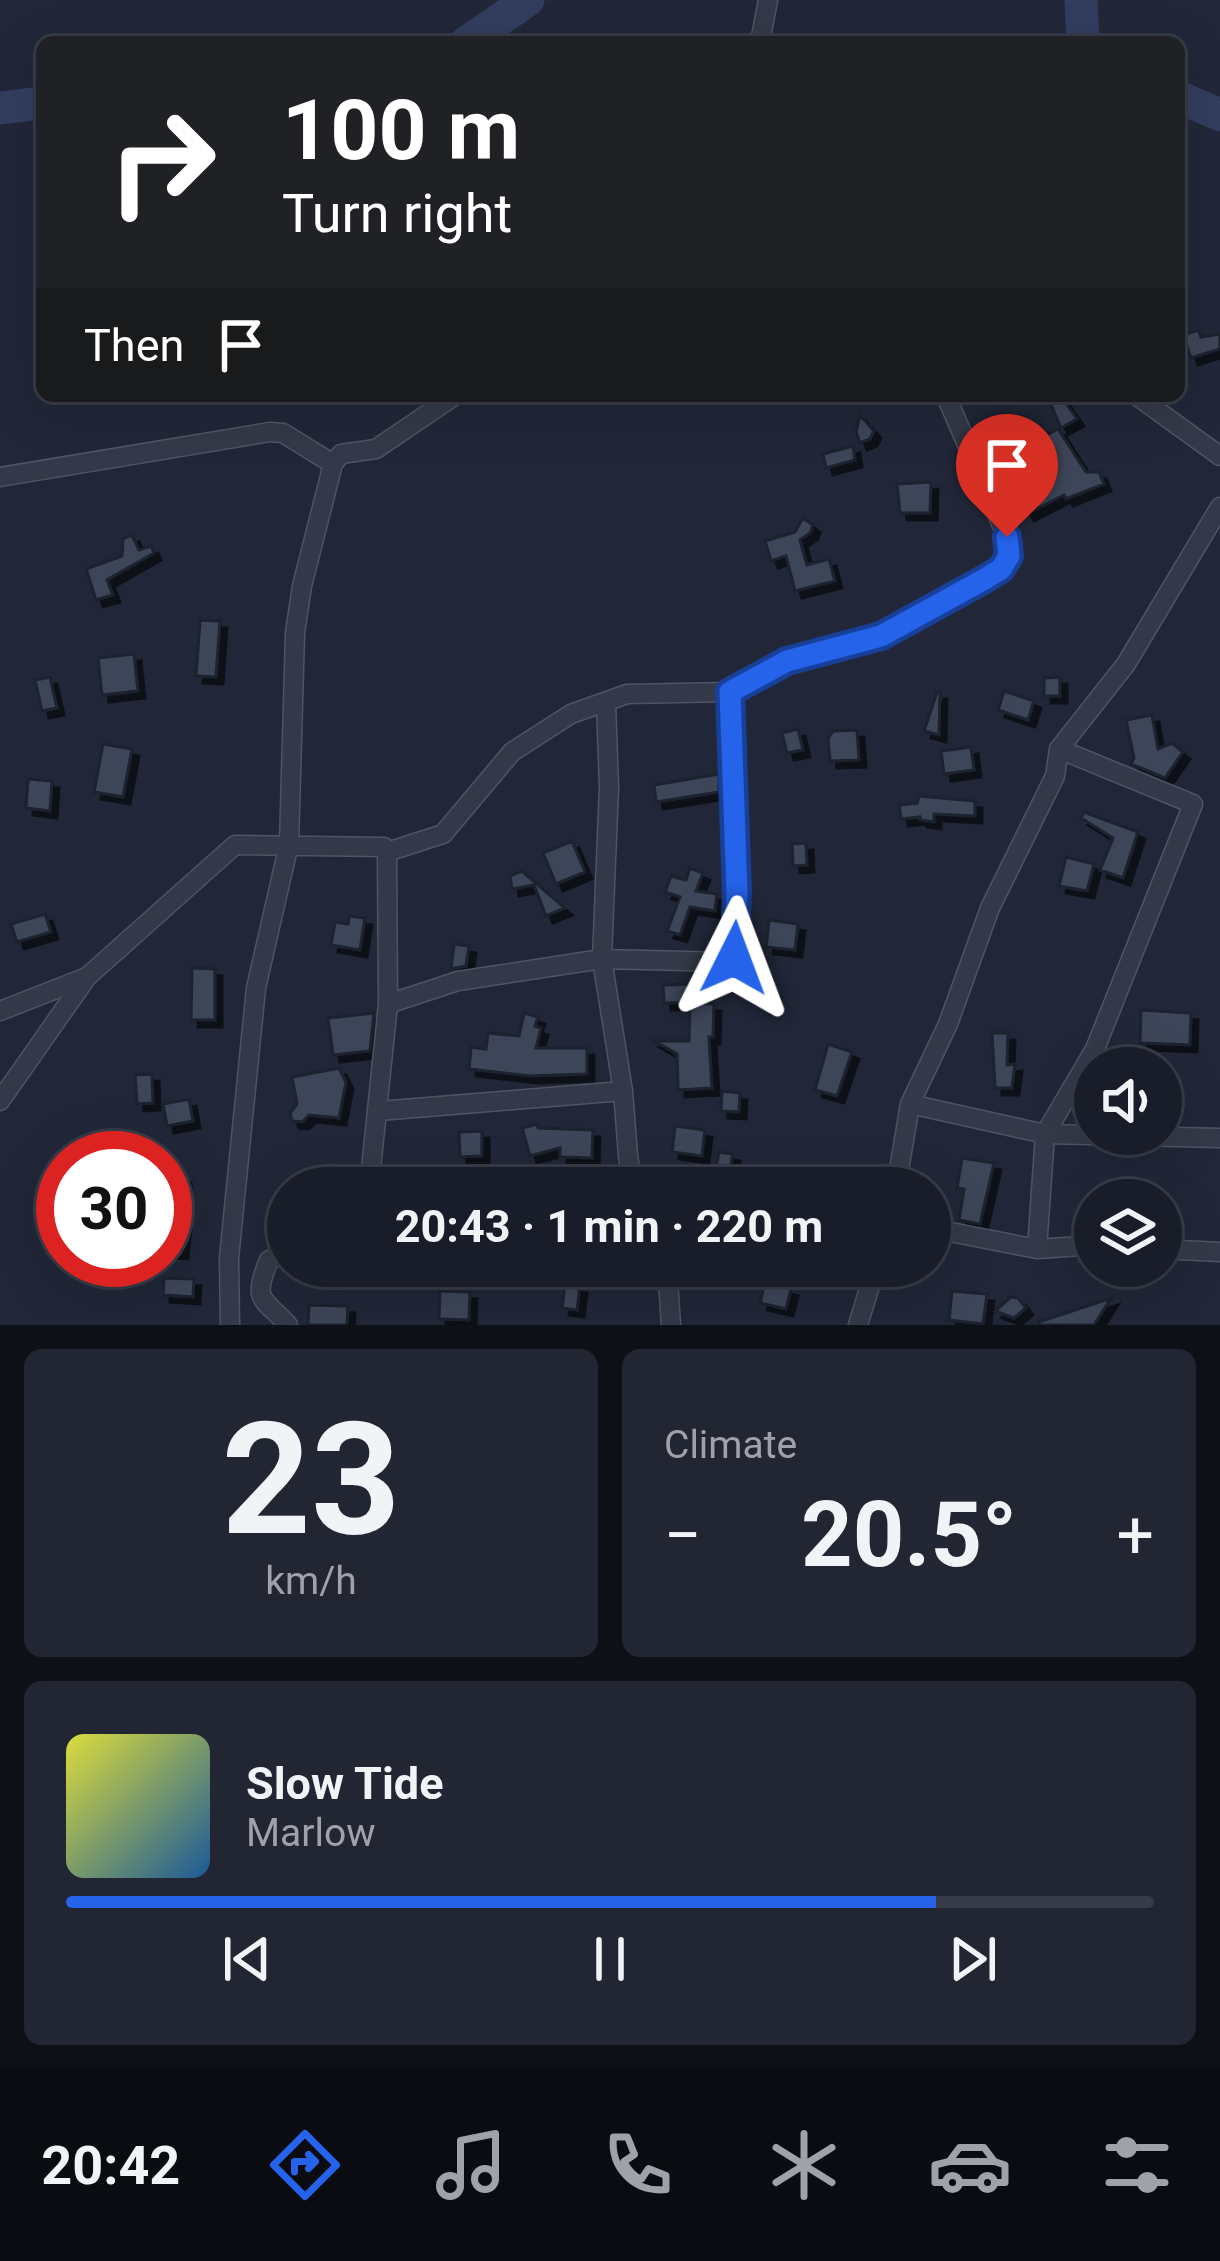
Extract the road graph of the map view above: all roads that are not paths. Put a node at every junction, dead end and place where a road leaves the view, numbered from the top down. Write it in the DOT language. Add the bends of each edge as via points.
graph roads {
  1 [pos="768,0"];
  2 [pos="761,36"];
  3 [pos="445,402"];
  4 [pos="949,402"];
  5 [pos="1146,402"];
  6 [pos="1220,456"];
  7 [pos="333,464"];
  8 [pos="0,477"];
  9 [pos="1220,507"];
  10 [pos="730,692"];
  11 [pos="605,703"];
  12 [pos="1059,749"];
  13 [pos="289,844"];
  14 [pos="387,852"];
  15 [pos="602,959"];
  16 [pos="87,977"];
  17 [pos="388,1004"];
  18 [pos="0,1011"];
  19 [pos="623,1091"];
  20 [pos="0,1100"];
  21 [pos="910,1104"];
  22 [pos="379,1111"];
  23 [pos="1045,1134"];
  24 [pos="1220,1138"];
  25 [pos="370,1167"];
  26 [pos="630,1167"];
  27 [pos="900,1167"];
  28 [pos="951,1232"];
  29 [pos="1074,1246"];
  30 [pos="1036,1249"];
  31 [pos="1182,1250"];
  32 [pos="1220,1252"];
  33 [pos="267,1269"];
  34 [pos="668,1287"];
  35 [pos="869,1287"];
  36 [pos="230,1325"];
  37 [pos="288,1325"];
  38 [pos="671,1325"];
  39 [pos="857,1325"];
  1 -- 2 [label="street"];
  3 -- 7 [label="street" via="376,449 341,454"];
  4 -- 10 [label="street" via="1007,537 1001,569 881,636 787,661"];
  5 -- 6 [label="street"];
  7 -- 8 [label="street" via="270,432"];
  7 -- 13 [label="street" via="295,633"];
  9 -- 12 [label="street" via="1126,664"];
  10 -- 11 [label="street" via="627,694"];
  10 -- 15 [label="street" via="734,958"];
  11 -- 14 [label="street" via="512,752 443,834"];
  11 -- 15 [label="street"];
  12 -- 21 [label="street" via="1055,776 989,908"];
  12 -- 23 [label="street" via="1192,804 1095,1049"];
  13 -- 14 [label="street"];
  13 -- 16 [label="street" via="235,845"];
  13 -- 36 [label="street" via="256,988"];
  14 -- 17 [label="street"];
  15 -- 17 [label="street" via="458,982"];
  15 -- 19 [label="street"];
  16 -- 18 [label="street"];
  16 -- 20 [label="street"];
  17 -- 22 [label="street"];
  19 -- 22 [label="street"];
  19 -- 26 [label="street"];
  21 -- 23 [label="street"];
  21 -- 27 [label="street"];
  22 -- 25 [label="street"];
  23 -- 24 [label="street"];
  23 -- 30 [label="street"];
  28 -- 30 [label="street"];
  29 -- 30 [label="street"];
  31 -- 32 [label="street"];
  33 -- 37 [label="street" via="261,1295"];
  34 -- 38 [label="street"];
  35 -- 39 [label="street"];
}
